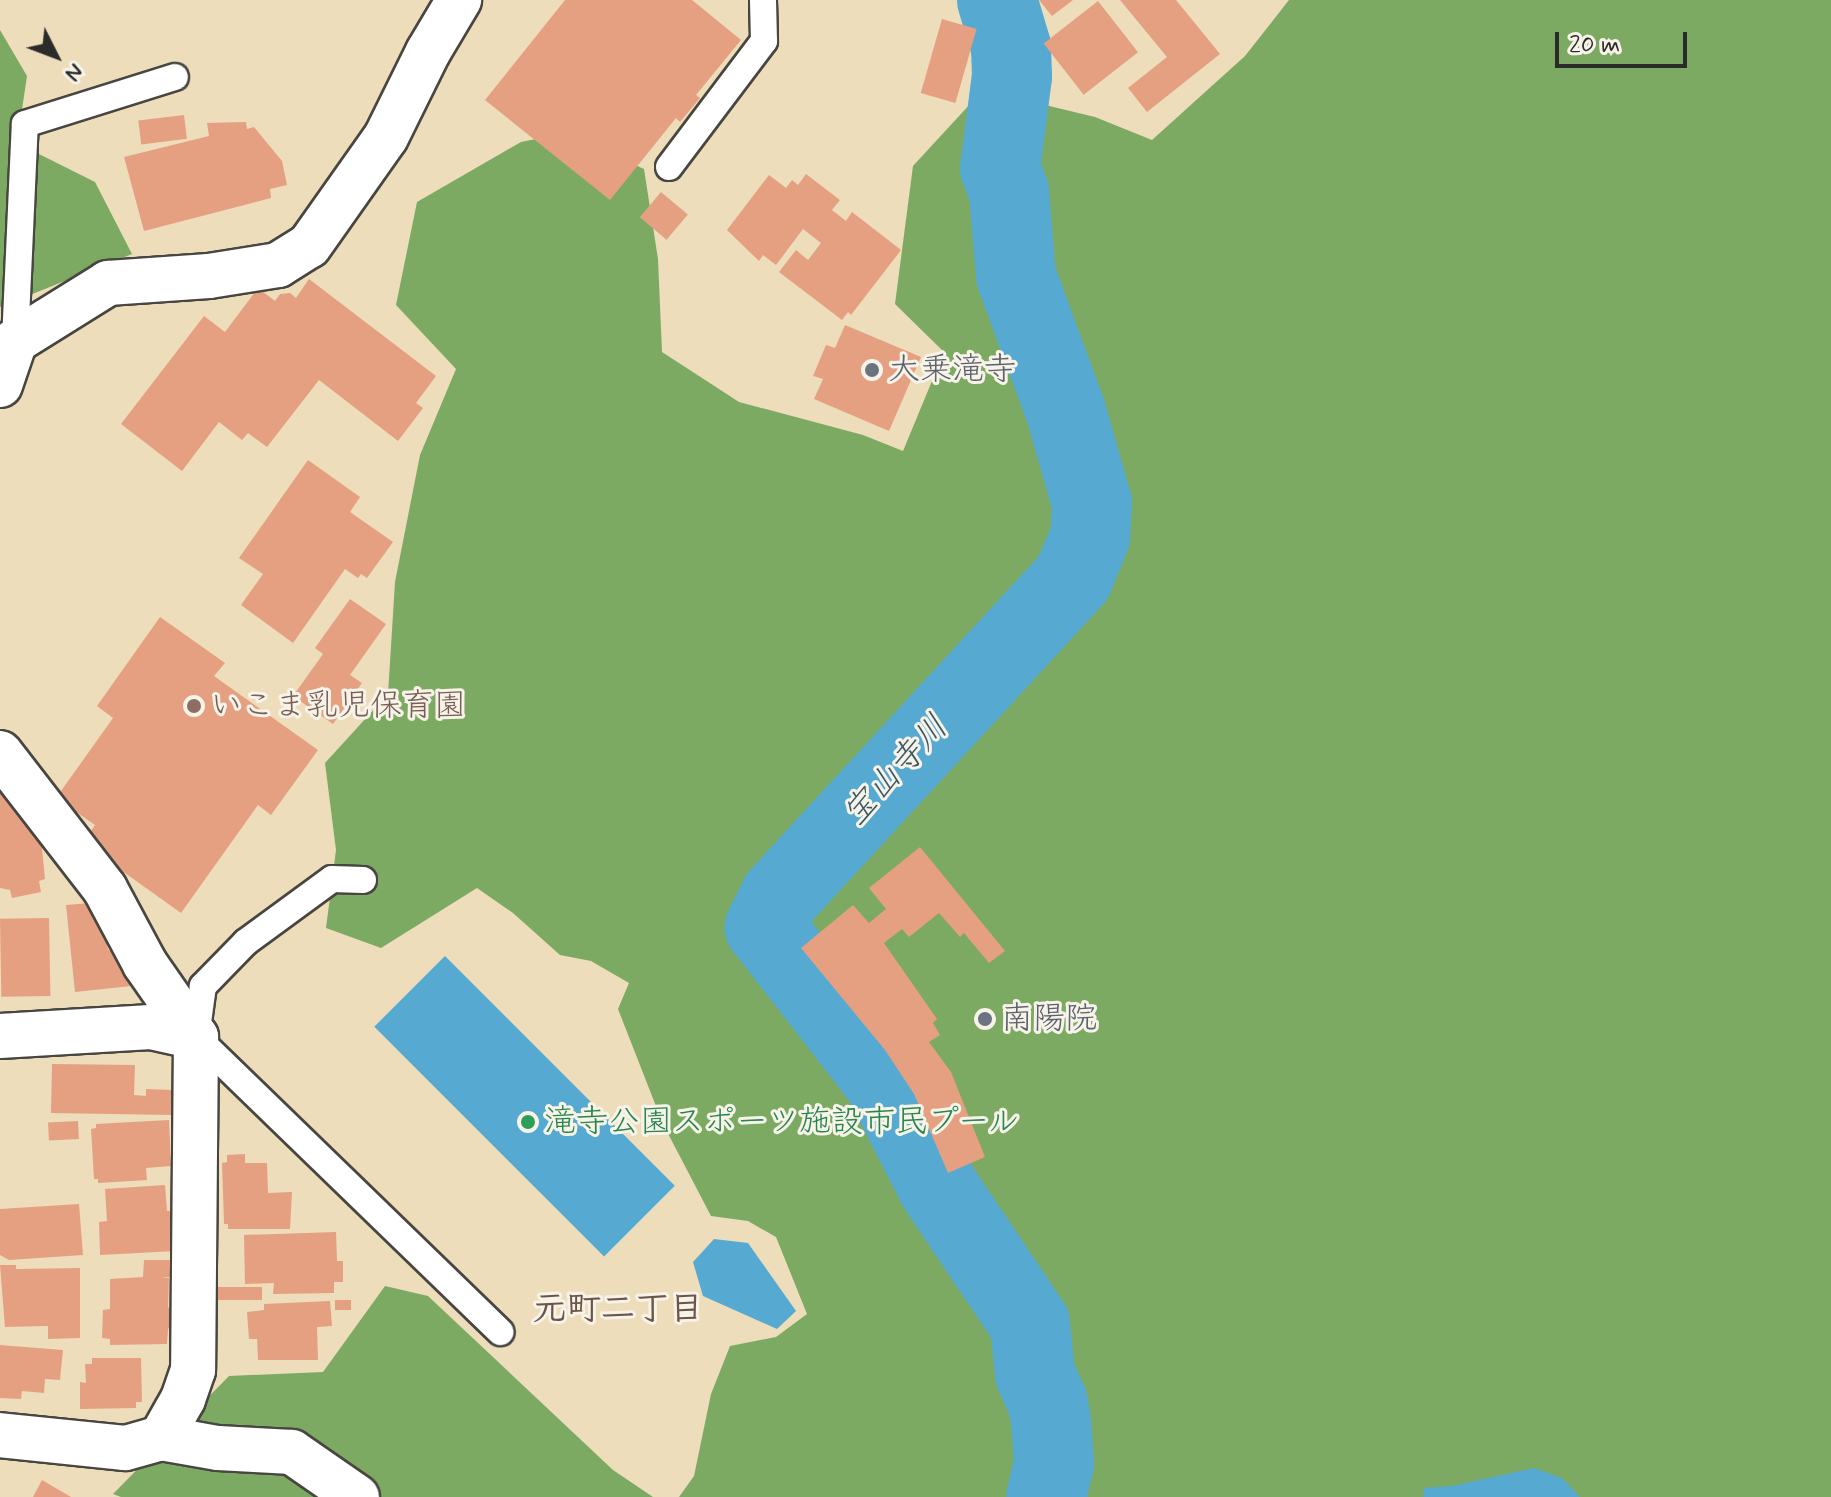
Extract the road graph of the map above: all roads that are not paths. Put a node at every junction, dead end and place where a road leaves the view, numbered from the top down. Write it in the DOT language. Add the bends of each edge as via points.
graph roads {
  1 [pos="459,0"];
  2 [pos="763,0"];
  3 [pos="175,77"];
  4 [pos="669,167"];
  5 [pos="15,341"];
  6 [pos="0,385"];
  7 [pos="0,753"];
  8 [pos="363,880"];
  9 [pos="0,1036"];
  10 [pos="196,1037"];
  11 [pos="500,1332"];
  12 [pos="0,1435"];
  13 [pos="161,1438"];
  14 [pos="357,1497"];
  1 -- 5 [label="street" via="386,137 309,246 278,265 108,283"];
  2 -- 4 [label="lane" via="764,41"];
  3 -- 5 [label="lane" via="25,124"];
  5 -- 6 [label="street"];
  7 -- 10 [label="street" via="105,889 145,964"];
  8 -- 10 [label="lane" via="332,879 246,942 203,986"];
  9 -- 10 [label="street" via="151,1027"];
  10 -- 11 [label="lane"];
  10 -- 13 [label="street" via="193,1370"];
  12 -- 13 [label="street" via="125,1448"];
  13 -- 14 [label="street" via="292,1452"];
}
